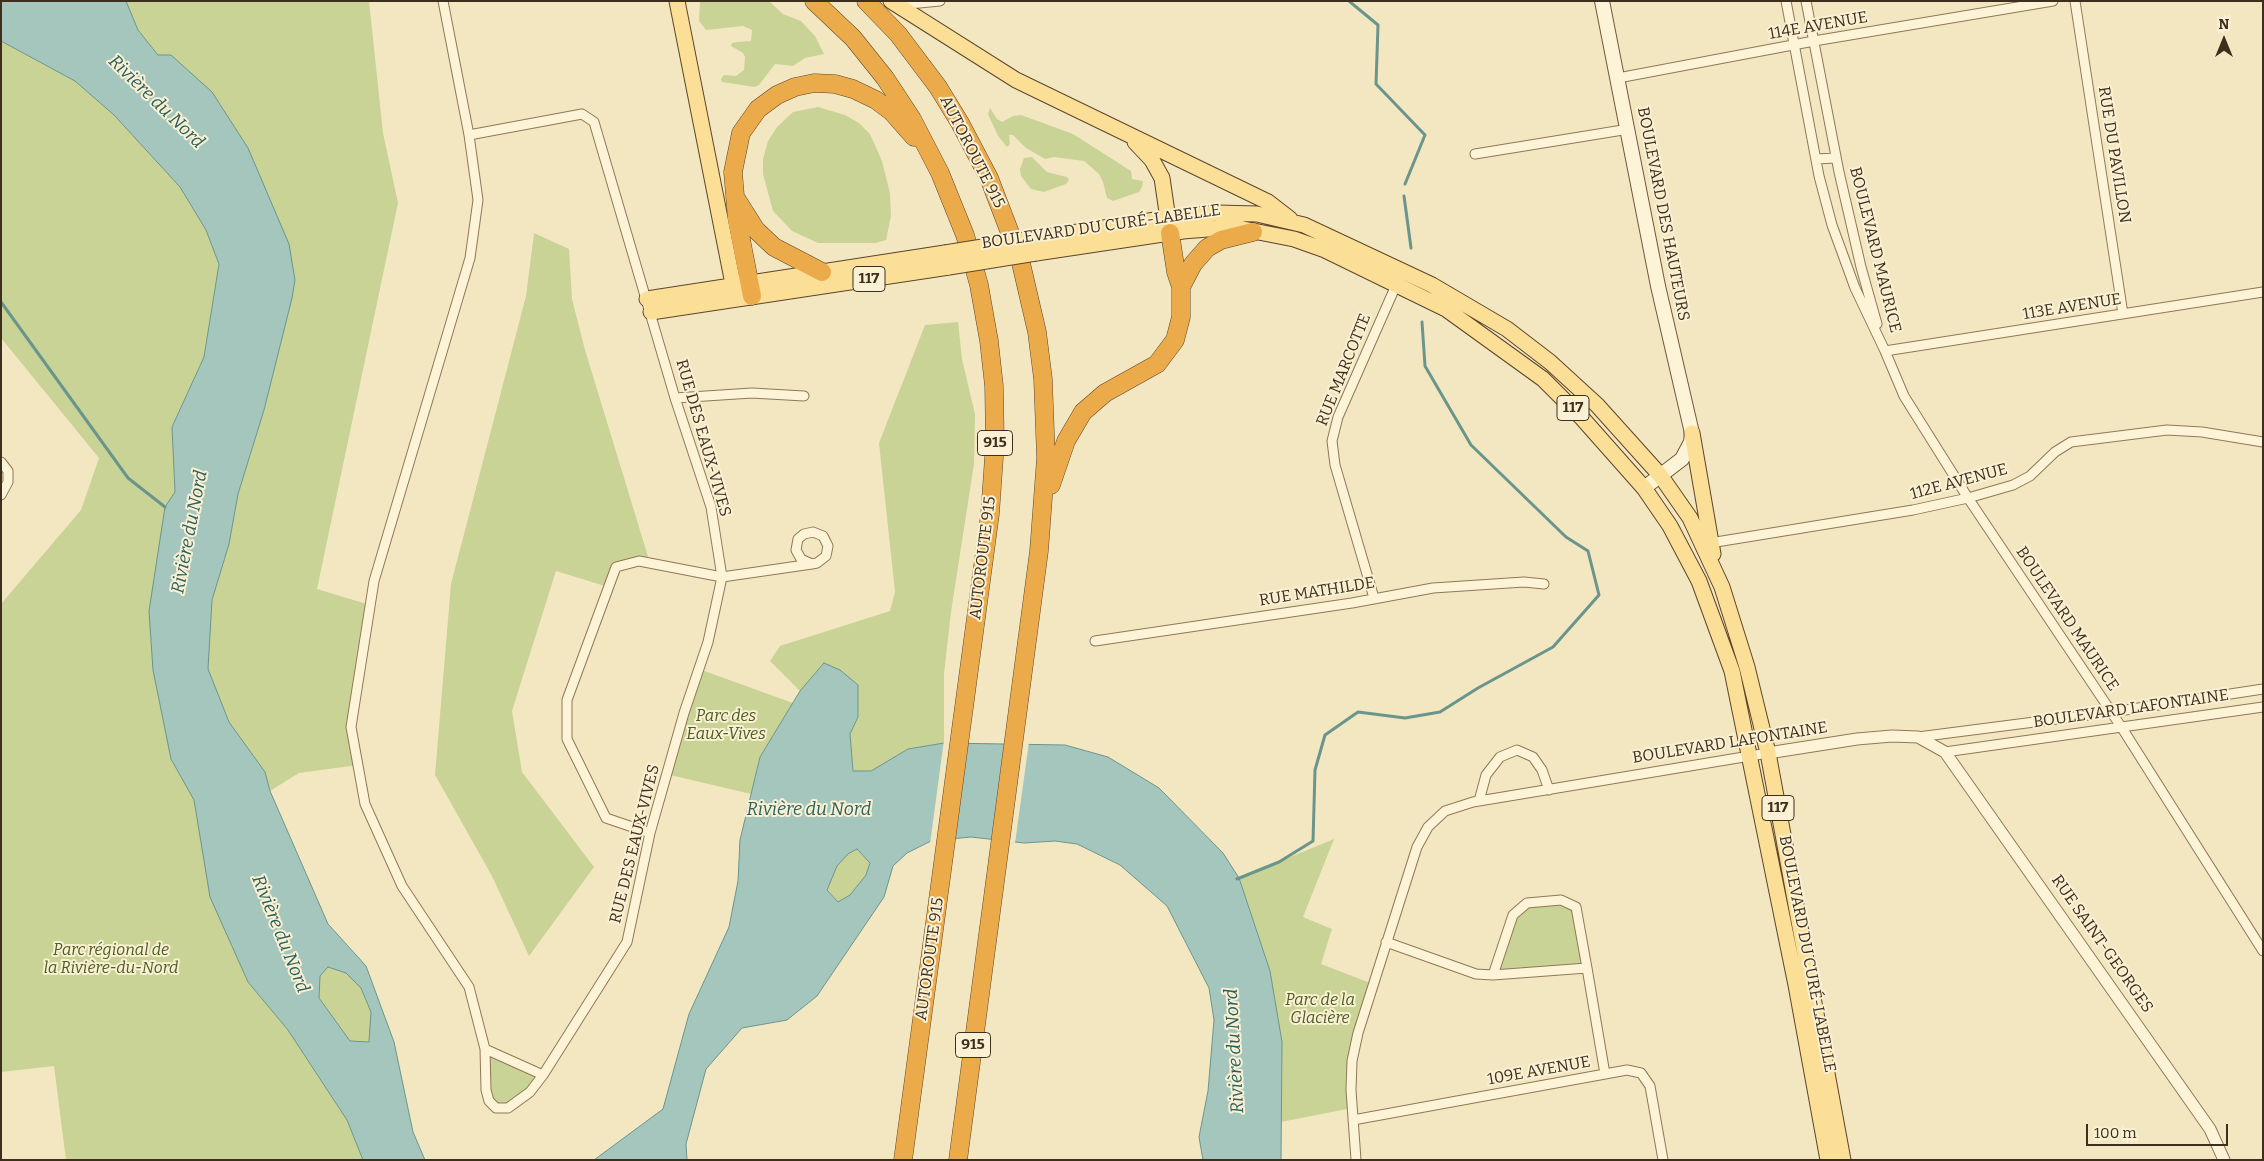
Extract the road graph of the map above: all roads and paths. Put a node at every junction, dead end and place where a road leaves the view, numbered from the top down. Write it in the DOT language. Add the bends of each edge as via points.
graph roads {
  1 [pos="442,1"];
  2 [pos="677,1"];
  3 [pos="814,1"];
  4 [pos="866,1"];
  5 [pos="940,1"];
  6 [pos="1602,1"];
  7 [pos="1786,1"];
  8 [pos="1806,1"];
  9 [pos="2053,1"];
  10 [pos="2075,1"];
  11 [pos="899,3"];
  12 [pos="1814,41"];
  13 [pos="1794,45"];
  14 [pos="1618,78"];
  15 [pos="1629,129"];
  16 [pos="469,135"];
  17 [pos="1130,136"];
  18 [pos="1476,154"];
  19 [pos="1836,158"];
  20 [pos="1816,159"];
  21 [pos="934,160"];
  22 [pos="736,199"];
  23 [pos="1293,222"];
  24 [pos="1169,225"];
  25 [pos="1253,232"];
  26 [pos="947,260"];
  27 [pos="822,272"];
  28 [pos="1400,277"];
  29 [pos="1181,287"];
  30 [pos="743,290"];
  31 [pos="2263,292"];
  32 [pos="649,306"];
  33 [pos="2123,314"];
  34 [pos="1885,351"];
  35 [pos="804,396"];
  36 [pos="675,398"];
  37 [pos="1692,433"];
  38 [pos="2263,442"];
  39 [pos="1,462"];
  40 [pos="1660,475"];
  41 [pos="1644,488"];
  42 [pos="1,495"];
  43 [pos="1968,498"];
  44 [pos="1044,504"];
  45 [pos="1710,544"];
  46 [pos="812,564"];
  47 [pos="722,577"];
  48 [pos="1544,584"];
  49 [pos="1722,586"];
  50 [pos="1374,598"];
  51 [pos="1095,641"];
  52 [pos="2262,692"];
  53 [pos="2263,707"];
  54 [pos="2112,712"];
  55 [pos="2122,728"];
  56 [pos="1918,737"];
  57 [pos="1945,752"];
  58 [pos="1768,753"];
  59 [pos="1751,756"];
  60 [pos="1549,790"];
  61 [pos="1479,801"];
  62 [pos="650,833"];
  63 [pos="1386,942"];
  64 [pos="2263,951"];
  65 [pos="1587,968"];
  66 [pos="1493,975"];
  67 [pos="1812,982"];
  68 [pos="1796,985"];
  69 [pos="485,1049"];
  70 [pos="1605,1074"];
  71 [pos="543,1075"];
  72 [pos="1353,1120"];
  73 [pos="903,1160"];
  74 [pos="958,1160"];
  75 [pos="1356,1160"];
  76 [pos="1663,1160"];
  77 [pos="1828,1160"];
  78 [pos="1843,1160"];
  79 [pos="2224,1160"];
  1 -- 16 [label="street, RUE DES EAUX-VIVES"];
  2 -- 30 [label="main road"];
  3 -- 21 [label="highway, AUTOROUTE 915 / 915" via="844,29 885,78"];
  4 -- 44 [label="highway, AUTOROUTE 915 / 915" via="908,46 946,100 982,164 1011,231 1031,304 1042,363 1047,441"];
  5 -- 11 [label="street"];
  6 -- 14 [label="main road, BOULEVARD DES HAUTEURS"];
  7 -- 13 [label="street, BOULEVARD MAURICE"];
  8 -- 12 [label="street, BOULEVARD MAURICE"];
  9 -- 12 [label="street, 114E AVENUE"];
  10 -- 33 [label="street, RUE DU PAVILLON"];
  11 -- 17 [label="main road" via="1016,80"];
  12 -- 13 [label="street, 114E AVENUE"];
  12 -- 19 [label="street, BOULEVARD MAURICE"];
  13 -- 14 [label="street, 114E AVENUE"];
  13 -- 20 [label="street, BOULEVARD MAURICE"];
  14 -- 15 [label="main road, BOULEVARD DES HAUTEURS"];
  15 -- 18 [label="street"];
  15 -- 37 [label="main road, BOULEVARD DES HAUTEURS" via="1658,286"];
  16 -- 32 [label="street, RUE DES EAUX-VIVES" via="582,114 594,122"];
  16 -- 69 [label="street, RUE DES EAUX-VIVES" via="478,200 470,258 374,581 351,727 365,804 402,886 469,987"];
  17 -- 23 [label="main road" via="1268,202"];
  17 -- 24 [label="main road" via="1159,172 1165,190"];
  19 -- 20 [label="street, BOULEVARD MAURICE"];
  19 -- 34 [label="street, BOULEVARD MAURICE" via="1861,267"];
  20 -- 34 [label="street, BOULEVARD MAURICE" via="1832,225 1855,288"];
  21 -- 22 [label="highway" via="892,112 876,100 844,86 804,85 770,99 746,124 735,158"];
  21 -- 73 [label="highway, AUTOROUTE 915 / 915" via="960,223 977,279 989,341 995,401 991,498"];
  22 -- 27 [label="highway" via="767,241 788,256"];
  22 -- 30 [label="highway"];
  23 -- 24 [label="main road, BOULEVARD DU CURÉ-LABELLE" via="1257,214 1233,213"];
  23 -- 28 [label="main road, BOULEVARD DU CURÉ-LABELLE / 117" via="1324,233"];
  24 -- 25 [label="main road, BOULEVARD DU CURÉ-LABELLE / 117" via="1233,227"];
  24 -- 26 [label="main road, BOULEVARD DU CURÉ-LABELLE, bridge"];
  24 -- 29 [label="highway"];
  25 -- 28 [label="main road, BOULEVARD DU CURÉ-LABELLE / 117" via="1314,246"];
  25 -- 29 [label="highway" via="1220,240 1207,248 1193,264"];
  26 -- 27 [label="main road, BOULEVARD DU CURÉ-LABELLE"];
  26 -- 30 [label="main road, BOULEVARD DU CURÉ-LABELLE / 117"];
  27 -- 30 [label="main road, BOULEVARD DU CURÉ-LABELLE"];
  28 -- 40 [label="main road, BOULEVARD DU CURÉ-LABELLE / 117" via="1452,296 1500,324 1550,362 1597,405"];
  28 -- 41 [label="main road, BOULEVARD DU CURÉ-LABELLE / 117" via="1543,379"];
  28 -- 50 [label="street, RUE MARCOTTE" via="1338,417 1332,441 1335,465"];
  29 -- 44 [label="highway" via="1180,322 1171,347 1151,368 1105,393 1082,412 1066,441"];
  30 -- 32 [label="main road, 117"];
  31 -- 33 [label="street, 113E AVENUE"];
  32 -- 36 [label="street, RUE DES EAUX-VIVES"];
  33 -- 34 [label="street, 113E AVENUE"];
  34 -- 43 [label="street, BOULEVARD MAURICE" via="1904,396"];
  35 -- 36 [label="street" via="752,394"];
  36 -- 47 [label="street, RUE DES EAUX-VIVES" via="711,507"];
  37 -- 40 [label="main road" via="1686,454"];
  37 -- 45 [label="main road"];
  38 -- 43 [label="street, 112E AVENUE" via="2167,430 2071,442 2054,452 2030,476 2013,485"];
  39 -- 42 [label="street" via="8,471 8,482"];
  40 -- 41 [label="main road"];
  40 -- 49 [label="main road, BOULEVARD DU CURÉ-LABELLE / 117" via="1690,518"];
  41 -- 59 [label="main road, BOULEVARD DU CURÉ-LABELLE / 117" via="1670,526 1709,605 1732,671"];
  43 -- 45 [label="street, 112E AVENUE"];
  43 -- 54 [label="street, BOULEVARD MAURICE"];
  44 -- 74 [label="highway, AUTOROUTE 915 / 915"];
  45 -- 49 [label="main road"];
  46 -- 47 [label="street"];
  47 -- 62 [label="street, RUE DES EAUX-VIVES" via="708,642"];
  47 -- 62 [label="street" via="639,561 616,567 567,700 567,739 606,818"];
  48 -- 50 [label="street, RUE MATHILDE" via="1524,582 1433,588"];
  49 -- 58 [label="main road, BOULEVARD DU CURÉ-LABELLE / 117" via="1747,667"];
  50 -- 51 [label="street, RUE MATHILDE"];
  52 -- 54 [label="street, BOULEVARD LAFONTAINE"];
  53 -- 55 [label="street, BOULEVARD LAFONTAINE"];
  54 -- 55 [label="street, BOULEVARD MAURICE"];
  54 -- 56 [label="street, BOULEVARD LAFONTAINE"];
  55 -- 57 [label="street, BOULEVARD LAFONTAINE"];
  55 -- 64 [label="street, BOULEVARD MAURICE"];
  56 -- 57 [label="street, BOULEVARD LAFONTAINE"];
  56 -- 58 [label="street, BOULEVARD LAFONTAINE" via="1857,739"];
  57 -- 79 [label="street, RUE SAINT-GEORGES" via="2210,1128"];
  58 -- 59 [label="street, BOULEVARD LAFONTAINE"];
  58 -- 67 [label="main road, BOULEVARD DU CURÉ-LABELLE / 117"];
  59 -- 60 [label="street, BOULEVARD LAFONTAINE"];
  59 -- 68 [label="main road, BOULEVARD DU CURÉ-LABELLE / 117"];
  60 -- 61 [label="street, BOULEVARD LAFONTAINE"];
  60 -- 61 [label="street" via="1533,757 1517,750 1500,757 1486,774"];
  61 -- 63 [label="street, BOULEVARD LAFONTAINE" via="1446,811 1428,827 1417,846"];
  62 -- 71 [label="street, RUE DES EAUX-VIVES" via="627,942"];
  63 -- 66 [label="street" via="1476,974"];
  63 -- 72 [label="street, BOULEVARD LAFONTAINE" via="1352,1061"];
  65 -- 66 [label="street"];
  65 -- 66 [label="street" via="1576,906 1561,900 1527,903 1513,915"];
  65 -- 70 [label="street"];
  67 -- 68 [label="main road"];
  67 -- 78 [label="main road, BOULEVARD DU CURÉ-LABELLE / 117"];
  68 -- 77 [label="main road, BOULEVARD DU CURÉ-LABELLE / 117"];
  69 -- 71 [label="street"];
  69 -- 71 [label="street, RUE DES EAUX-VIVES" via="486,1090 489,1101 496,1108 508,1108 530,1092"];
  70 -- 72 [label="street, 109E AVENUE"];
  70 -- 76 [label="street, 109E AVENUE" via="1627,1070 1641,1073 1650,1086"];
  72 -- 75 [label="street, BOULEVARD LAFONTAINE"];
}
